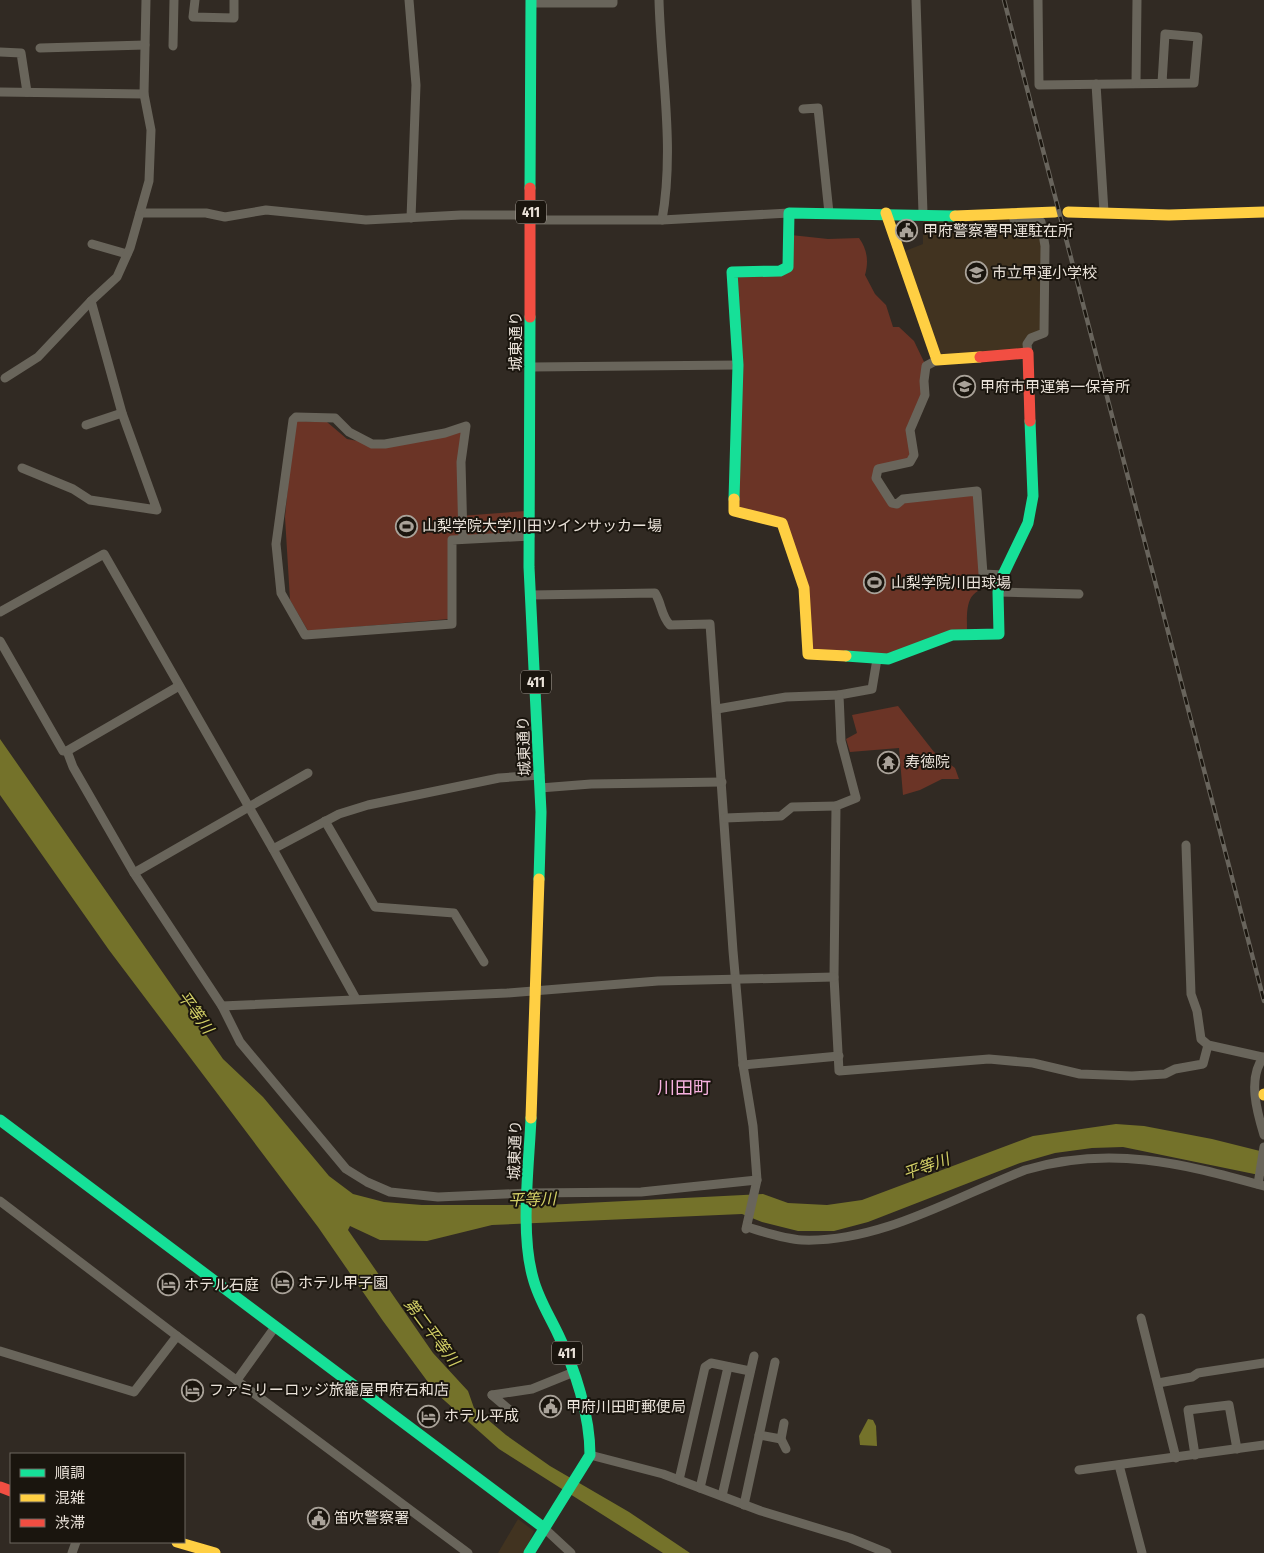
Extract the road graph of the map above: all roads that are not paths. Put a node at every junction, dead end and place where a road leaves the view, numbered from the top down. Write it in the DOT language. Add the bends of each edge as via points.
graph roads {
  1 [pos="146,0"];
  2 [pos="174,0"];
  3 [pos="195,0"];
  4 [pos="234,0"];
  5 [pos="408,0"];
  6 [pos="613,0"];
  7 [pos="659,0"];
  8 [pos="916,0"];
  9 [pos="1038,0"];
  10 [pos="1137,0"];
  11 [pos="531,1"];
  12 [pos="146,45"];
  13 [pos="173,46"];
  14 [pos="40,48"];
  15 [pos="0,52"];
  16 [pos="1136,83"];
  17 [pos="1162,83"];
  18 [pos="1096,84"];
  19 [pos="0,92"];
  20 [pos="26,92"];
  21 [pos="144,94"];
  22 [pos="802,109"];
  23 [pos="1055,212"];
  24 [pos="1068,212"];
  25 [pos="1104,212"];
  26 [pos="1264,212"];
  27 [pos="140,213"];
  28 [pos="789,213"];
  29 [pos="830,213"];
  30 [pos="886,213"];
  31 [pos="923,213"];
  32 [pos="1012,213"];
  33 [pos="411,218"];
  34 [pos="531,220"];
  35 [pos="662,220"];
  36 [pos="92,244"];
  37 [pos="127,254"];
  38 [pos="91,301"];
  39 [pos="1028,353"];
  40 [pos="937,360"];
  41 [pos="738,364"];
  42 [pos="532,367"];
  43 [pos="5,378"];
  44 [pos="122,413"];
  45 [pos="86,425"];
  46 [pos="22,468"];
  47 [pos="530,536"];
  48 [pos="463,539"];
  49 [pos="1003,575"];
  50 [pos="998,592"];
  51 [pos="1079,594"];
  52 [pos="531,595"];
  53 [pos="0,612"];
  54 [pos="0,641"];
  55 [pos="877,658"];
  56 [pos="179,686"];
  57 [pos="839,695"];
  58 [pos="718,709"];
  59 [pos="67,751"];
  60 [pos="308,773"];
  61 [pos="540,775"];
  62 [pos="722,782"];
  63 [pos="540,788"];
  64 [pos="836,806"];
  65 [pos="250,807"];
  66 [pos="725,818"];
  67 [pos="325,821"];
  68 [pos="1186,845"];
  69 [pos="273,849"];
  70 [pos="134,873"];
  71 [pos="484,962"];
  72 [pos="834,977"];
  73 [pos="736,979"];
  74 [pos="537,990"];
  75 [pos="356,999"];
  76 [pos="222,1006"];
  77 [pos="1208,1045"];
  78 [pos="839,1056"];
  79 [pos="1263,1057"];
  80 [pos="743,1066"];
  81 [pos="0,1120"];
  82 [pos="1264,1135"];
  83 [pos="1264,1148"];
  84 [pos="757,1180"];
  85 [pos="1260,1183"];
  86 [pos="528,1195"];
  87 [pos="0,1201"];
  88 [pos="1141,1318"];
  89 [pos="275,1328"];
  90 [pos="177,1336"];
  91 [pos="1,1354"];
  92 [pos="754,1356"];
  93 [pos="775,1362"];
  94 [pos="1264,1363"];
  95 [pos="728,1367"];
  96 [pos="750,1371"];
  97 [pos="574,1372"];
  98 [pos="237,1380"];
  99 [pos="1158,1383"];
  100 [pos="513,1413"];
  101 [pos="784,1423"];
  102 [pos="759,1434"];
  103 [pos="781,1439"];
  104 [pos="1264,1445"];
  105 [pos="786,1449"];
  106 [pos="1237,1449"];
  107 [pos="590,1455"];
  108 [pos="1195,1455"];
  109 [pos="1176,1458"];
  110 [pos="1119,1465"];
  111 [pos="1079,1470"];
  112 [pos="679,1480"];
  113 [pos="700,1488"];
  114 [pos="722,1496"];
  115 [pos="744,1505"];
  116 [pos="544,1528"];
  117 [pos="180,1543"];
  118 [pos="214,1553"];
  119 [pos="468,1553"];
  120 [pos="529,1553"];
  121 [pos="571,1553"];
  122 [pos="887,1553"];
  123 [pos="1142,1553"];
  1 -- 12 [label="street"];
  2 -- 13 [label="street"];
  3 -- 4 [label="street" via="193,17 234,18"];
  5 -- 33 [label="street" via="416,85"];
  6 -- 11 [label="street" via="613,3"];
  7 -- 35 [label="street" via="668,124 668,190"];
  8 -- 31 [label="street"];
  9 -- 18 [label="street" via="1040,85"];
  10 -- 16 [label="street"];
  11 -- 34 [label="main road, 城東通り / 411"];
  12 -- 14 [label="street"];
  12 -- 21 [label="street"];
  15 -- 20 [label="street" via="21,53"];
  16 -- 17 [label="street"];
  16 -- 18 [label="street"];
  17 -- 17 [label="street" via="1165,34 1198,37 1194,82"];
  18 -- 25 [label="street"];
  19 -- 20 [label="street"];
  20 -- 21 [label="street"];
  21 -- 27 [label="street" via="151,130 149,175"];
  22 -- 29 [label="street" via="818,108"];
  23 -- 32 [label="main road"];
  24 -- 25 [label="main road"];
  25 -- 26 [label="main road"];
  27 -- 33 [label="street" via="206,213 225,217 266,210 366,220"];
  27 -- 37 [label="street"];
  28 -- 29 [label="main road"];
  28 -- 35 [label="street"];
  28 -- 41 [label="main road" via="788,267 780,271 732,272"];
  29 -- 30 [label="main road"];
  30 -- 31 [label="main road"];
  30 -- 40 [label="main road"];
  31 -- 32 [label="main road" via="983,216"];
  32 -- 39 [label="street" via="1015,222 1041,222 1045,246 1044,333 1031,338 1027,344"];
  33 -- 34 [label="street" via="524,216"];
  34 -- 35 [label="street"];
  34 -- 42 [label="main road, 城東通り / 411"];
  36 -- 37 [label="street"];
  37 -- 38 [label="street" via="117,277"];
  38 -- 43 [label="street" via="38,357"];
  38 -- 44 [label="street"];
  39 -- 40 [label="main road"];
  39 -- 49 [label="main road" via="1033,496 1028,523"];
  40 -- 49 [label="street" via="926,366 925,396 910,430 914,455 910,462 878,469 876,478 892,504 903,499 976,491 983,574"];
  41 -- 42 [label="street"];
  41 -- 55 [label="main road" via="734,511 782,523 804,588 808,654"];
  42 -- 47 [label="main road, 城東通り / 411"];
  44 -- 45 [label="street"];
  44 -- 46 [label="street" via="156,510 90,500 72,488"];
  47 -- 48 [label="street"];
  47 -- 52 [label="main road, 城東通り / 411"];
  48 -- 48 [label="street" via="452,540 452,624 305,634 281,593 276,544 293,420 296,417 335,418 349,432 372,444 445,433 466,426 461,462"];
  49 -- 50 [label="main road"];
  50 -- 51 [label="street"];
  50 -- 55 [label="main road" via="999,634 952,635 888,659"];
  52 -- 58 [label="street" via="655,594 670,625 710,624"];
  52 -- 61 [label="main road, 城東通り / 411"];
  53 -- 56 [label="street" via="104,554"];
  54 -- 59 [label="street" via="63,751"];
  55 -- 57 [label="street" via="872,689"];
  56 -- 59 [label="street"];
  56 -- 65 [label="street"];
  57 -- 58 [label="street" via="786,697"];
  57 -- 64 [label="street" via="841,741 856,798"];
  58 -- 62 [label="street"];
  59 -- 70 [label="street"];
  60 -- 65 [label="street"];
  61 -- 63 [label="main road, 城東通り / 411"];
  61 -- 67 [label="street" via="499,778 368,805"];
  62 -- 63 [label="street"];
  62 -- 66 [label="street"];
  63 -- 74 [label="main road, 城東通り / 411"];
  64 -- 66 [label="street" via="792,808 781,816"];
  64 -- 72 [label="street"];
  65 -- 69 [label="street"];
  65 -- 70 [label="street"];
  66 -- 73 [label="street"];
  67 -- 69 [label="street"];
  67 -- 71 [label="street" via="375,907 454,913"];
  68 -- 77 [label="street" via="1191,994 1201,1039"];
  69 -- 75 [label="street"];
  70 -- 76 [label="street"];
  72 -- 73 [label="street"];
  72 -- 78 [label="street"];
  73 -- 74 [label="street"];
  73 -- 80 [label="street"];
  74 -- 75 [label="street"];
  74 -- 86 [label="main road, 城東通り / 411"];
  75 -- 76 [label="street"];
  76 -- 86 [label="street" via="240,1042 346,1169 366,1182 390,1192 438,1197"];
  77 -- 78 [label="street" via="1203,1064 1165,1074 1132,1076 1080,1074 1033,1063 989,1059 839,1071"];
  77 -- 79 [label="street"];
  78 -- 80 [label="street"];
  79 -- 82 [label="street" via="1255,1084 1255,1107"];
  80 -- 84 [label="street" via="753,1126"];
  81 -- 89 [label="main road"];
  83 -- 85 [label="street"];
  84 -- 85 [label="street" via="747,1227 800,1240 847,1238 890,1226 1026,1170 1047,1163 1092,1157 1123,1156"];
  84 -- 86 [label="street" via="641,1192"];
  86 -- 97 [label="main road, 城東通り / 411" via="532,1277"];
  87 -- 90 [label="street"];
  88 -- 99 [label="street"];
  89 -- 98 [label="street"];
  89 -- 116 [label="main road"];
  90 -- 91 [label="street" via="134,1392"];
  90 -- 98 [label="street"];
  92 -- 96 [label="street"];
  93 -- 102 [label="street"];
  94 -- 99 [label="street"];
  95 -- 96 [label="street"];
  95 -- 112 [label="street" via="711,1363 705,1367"];
  95 -- 113 [label="street"];
  96 -- 114 [label="street"];
  97 -- 100 [label="street" via="532,1389 492,1395"];
  97 -- 107 [label="main road, 城東通り / 411" via="588,1431"];
  98 -- 119 [label="street"];
  99 -- 109 [label="street"];
  101 -- 103 [label="street"];
  102 -- 103 [label="street"];
  102 -- 115 [label="street"];
  103 -- 105 [label="street"];
  104 -- 106 [label="street"];
  106 -- 108 [label="street"];
  106 -- 108 [label="street" via="1229,1405 1188,1410"];
  107 -- 112 [label="street"];
  107 -- 116 [label="main road"];
  108 -- 109 [label="street"];
  109 -- 110 [label="street"];
  110 -- 111 [label="street"];
  110 -- 123 [label="street"];
  112 -- 113 [label="street"];
  113 -- 114 [label="street"];
  114 -- 115 [label="street"];
  115 -- 122 [label="street"];
  116 -- 120 [label="main road"];
  116 -- 121 [label="street"];
  117 -- 118 [label="main road"];
}
